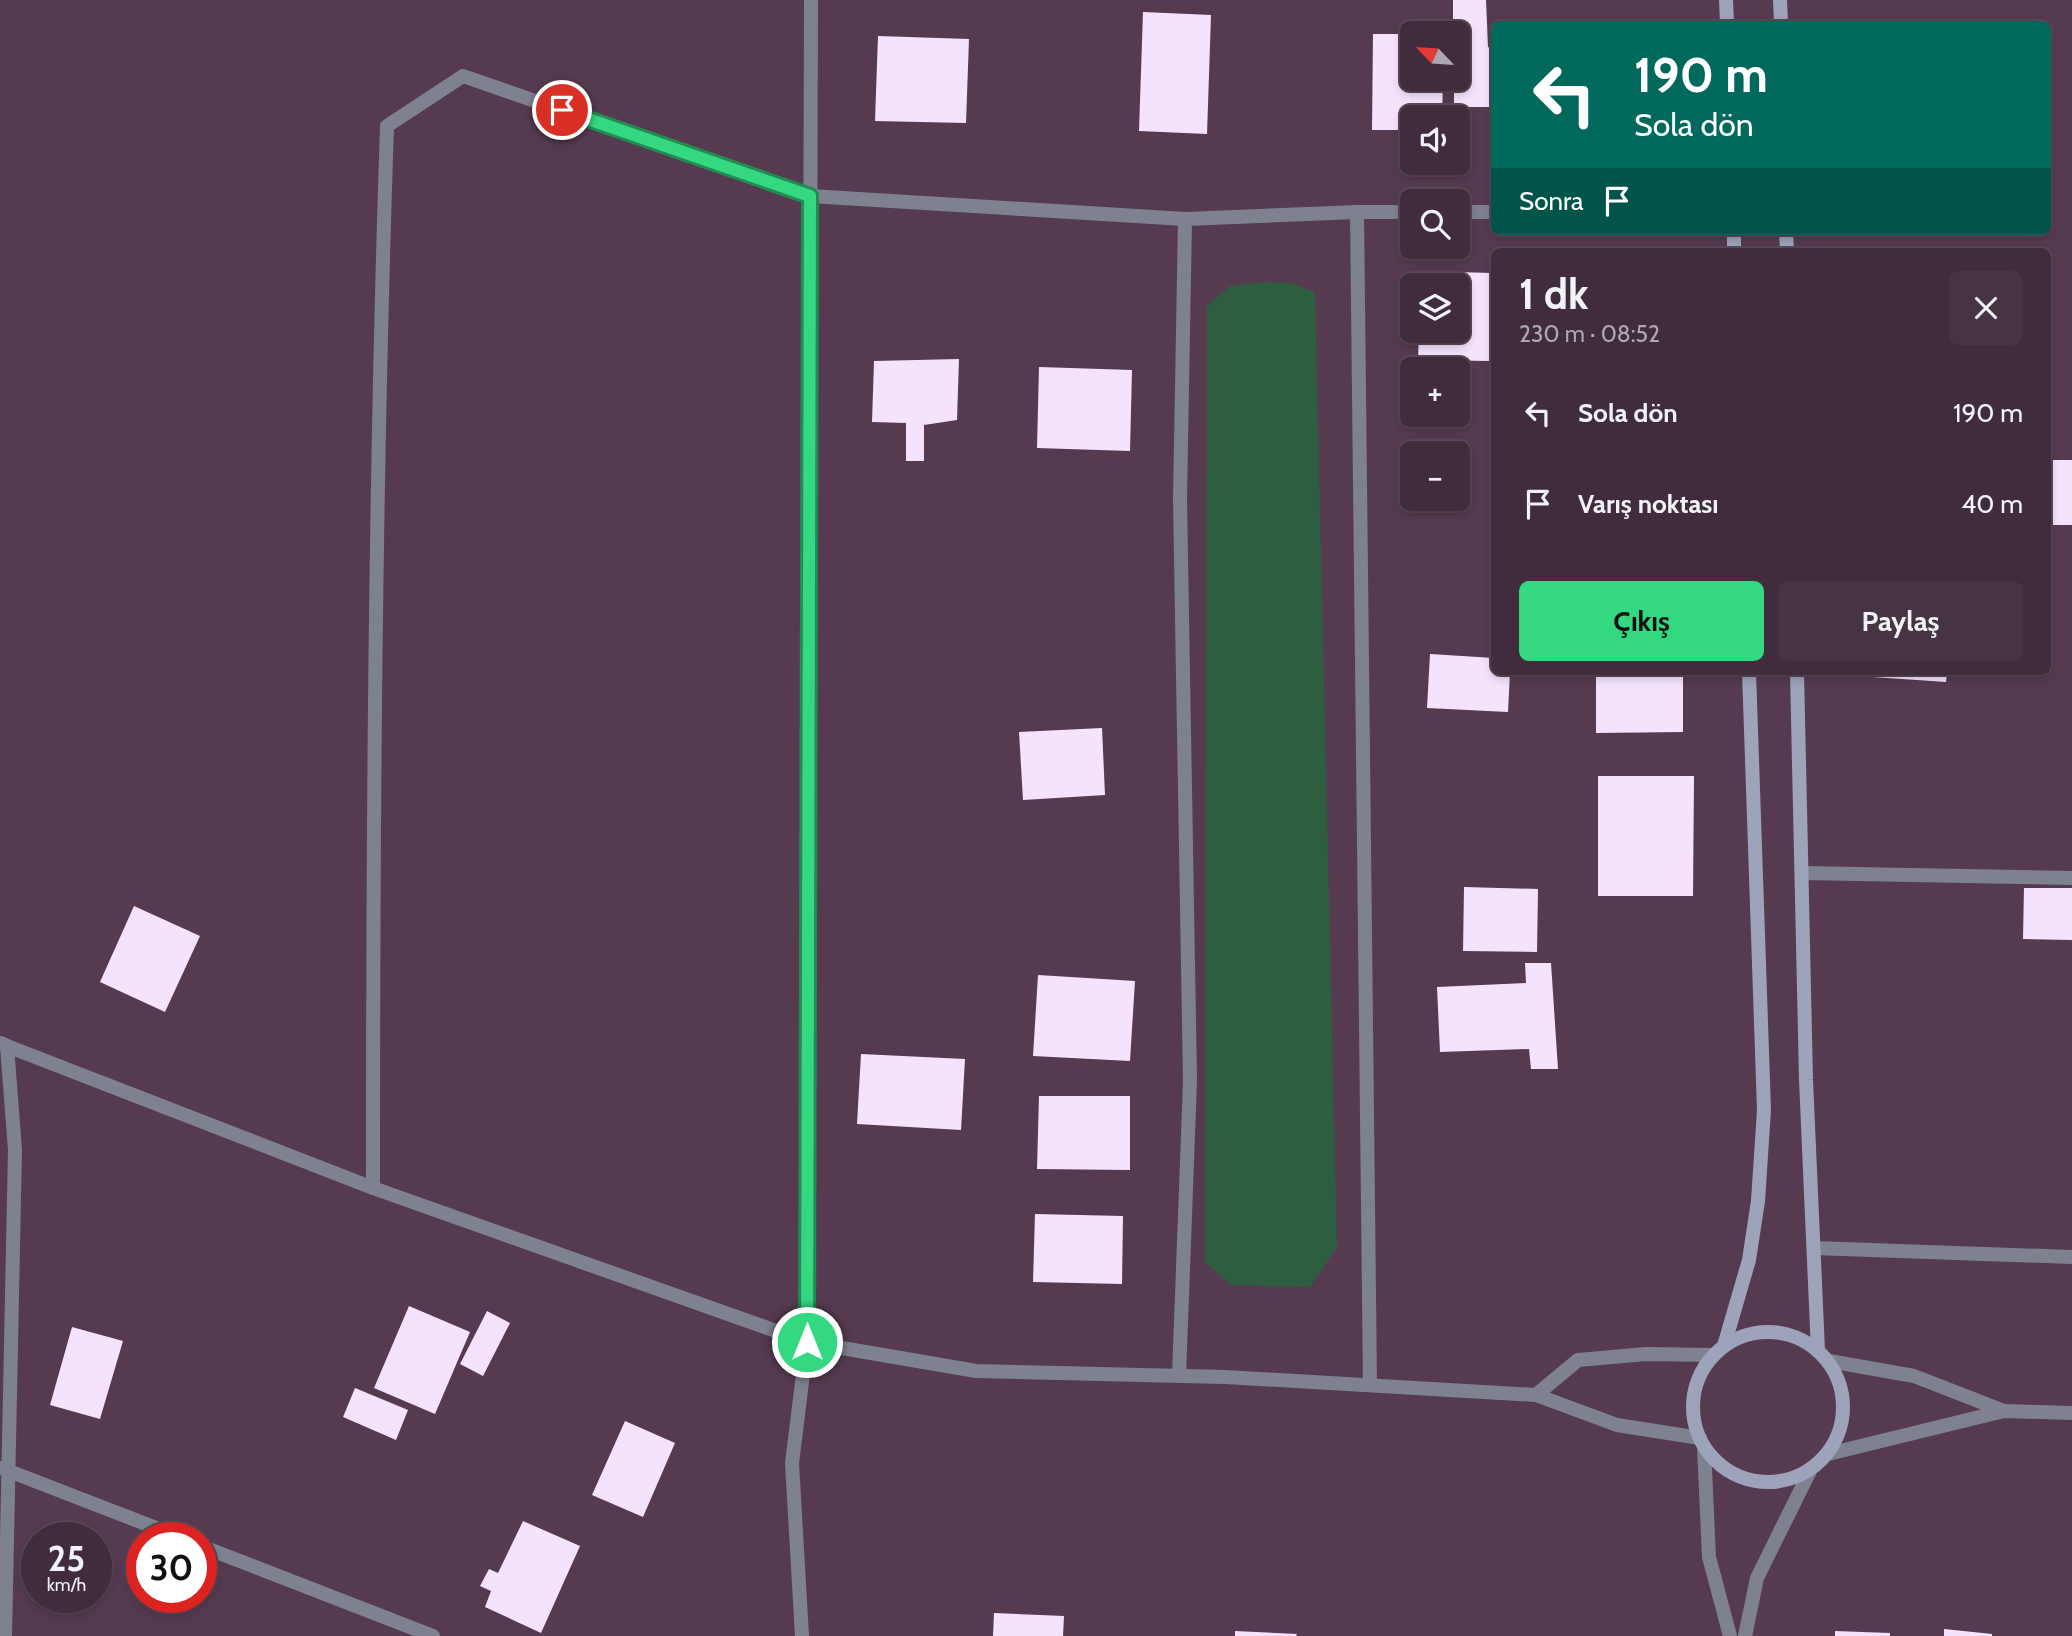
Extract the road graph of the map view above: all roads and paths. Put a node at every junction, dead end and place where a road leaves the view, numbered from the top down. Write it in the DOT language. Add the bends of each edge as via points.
graph roads {
  1 [pos="811,0"];
  2 [pos="1726,0"];
  3 [pos="1780,0"];
  4 [pos="1727,21"];
  5 [pos="1781,21"];
  6 [pos="810,196"];
  7 [pos="1357,212"];
  8 [pos="1400,212"];
  9 [pos="1470,212"];
  10 [pos="1491,212"];
  11 [pos="1185,219"];
  12 [pos="1749,675"];
  13 [pos="1797,675"];
  14 [pos="1801,873"];
  15 [pos="2072,878"];
  16 [pos="4,1044"];
  17 [pos="373,1188"];
  18 [pos="1814,1248"];
  19 [pos="2072,1257"];
  20 [pos="807,1342"];
  21 [pos="1719,1351"];
  22 [pos="1824,1356"];
  23 [pos="1179,1376"];
  24 [pos="1370,1385"];
  25 [pos="1536,1395"];
  26 [pos="2004,1411"];
  27 [pos="2072,1413"];
  28 [pos="1702,1443"];
  29 [pos="1828,1454"];
  30 [pos="4,1469"];
  31 [pos="1810,1471"];
  32 [pos="141,1522"];
  33 [pos="217,1552"];
  34 [pos="5,1636"];
  35 [pos="433,1636"];
  36 [pos="802,1636"];
  37 [pos="1730,1636"];
  38 [pos="1745,1636"];
  1 -- 6 [label="street"];
  2 -- 4 [label="street"];
  3 -- 5 [label="street"];
  6 -- 11 [label="street"];
  6 -- 17 [label="street" via="463,76 387,126 380,357"];
  6 -- 20 [label="street"];
  7 -- 8 [label="street"];
  7 -- 11 [label="street"];
  7 -- 24 [label="street"];
  9 -- 10 [label="street"];
  11 -- 23 [label="street" via="1180,499 1190,1081"];
  12 -- 21 [label="street" via="1764,1110 1749,1260"];
  13 -- 14 [label="street"];
  14 -- 15 [label="street"];
  14 -- 18 [label="street"];
  16 -- 17 [label="street"];
  16 -- 30 [label="street" via="15,1150"];
  17 -- 20 [label="street"];
  18 -- 19 [label="street"];
  18 -- 22 [label="street"];
  20 -- 23 [label="street" via="976,1371"];
  20 -- 36 [label="street" via="792,1463"];
  21 -- 22 [label="street" via="1735,1339 1760,1331 1786,1333"];
  21 -- 25 [label="street" via="1577,1360"];
  21 -- 28 [label="street" via="1699,1376 1693,1401 1694,1425"];
  22 -- 26 [label="street" via="1913,1376"];
  22 -- 29 [label="street" via="1840,1384 1844,1410"];
  23 -- 24 [label="street"];
  24 -- 25 [label="street"];
  25 -- 28 [label="street" via="1617,1425"];
  26 -- 27 [label="street"];
  26 -- 29 [label="street"];
  28 -- 31 [label="street" via="1720,1465 1740,1478 1764,1483"];
  28 -- 37 [label="street" via="1709,1556"];
  29 -- 31 [label="street"];
  30 -- 32 [label="street"];
  30 -- 34 [label="street"];
  31 -- 38 [label="street" via="1757,1578"];
  33 -- 35 [label="street"];
}
